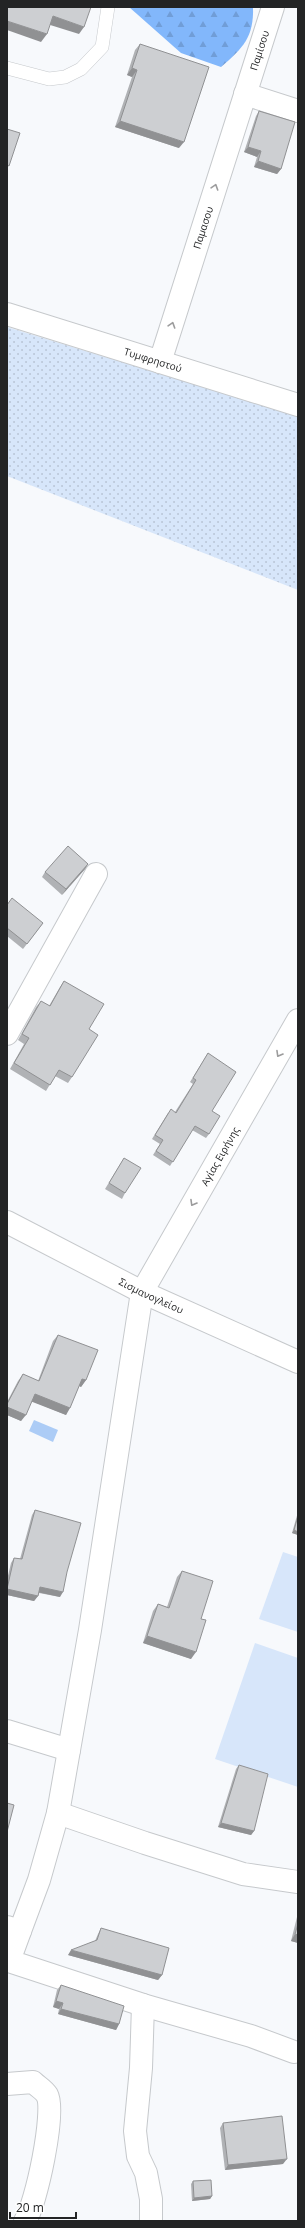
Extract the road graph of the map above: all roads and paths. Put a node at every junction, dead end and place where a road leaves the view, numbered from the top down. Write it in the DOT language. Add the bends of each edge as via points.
graph roads {
  1 [pos="108,7"];
  2 [pos="274,7"];
  3 [pos="7,68"];
  4 [pos="245,94"];
  5 [pos="298,111"];
  6 [pos="7,314"];
  7 [pos="160,362"];
  8 [pos="298,405"];
  9 [pos="96,874"];
  10 [pos="298,1020"];
  11 [pos="7,1034"];
  12 [pos="7,1222"];
  13 [pos="142,1292"];
  14 [pos="298,1362"];
  15 [pos="7,1732"];
  16 [pos="69,1750"];
  17 [pos="58,1813"];
  18 [pos="298,1882"];
  19 [pos="13,1929"];
  20 [pos="8,1963"];
  21 [pos="143,2005"];
  22 [pos="294,2052"];
  23 [pos="7,2084"];
  24 [pos="25,2221"];
  25 [pos="151,2221"];
  1 -- 3 [label="lane" via="102,47 81,69 65,77 49,79"];
  2 -- 4 [label="street, Παμίσου"];
  4 -- 5 [label="street"];
  7 -- 4 [label="street, Παμασου, one-way"];
  6 -- 7 [label="street, Τυμφρηστού"];
  7 -- 8 [label="street, Τυμφρηστού"];
  9 -- 11 [label="street"];
  10 -- 13 [label="street, Αγίας Ειρήνης, one-way"];
  12 -- 13 [label="street, Σισμανογλείου"];
  13 -- 14 [label="street, Σισμανογλείου"];
  13 -- 16 [label="street"];
  15 -- 16 [label="street"];
  16 -- 17 [label="street"];
  17 -- 18 [label="street" via="145,1844 244,1874"];
  17 -- 19 [label="street" via="40,1880"];
  19 -- 20 [label="street"];
  20 -- 21 [label="street"];
  21 -- 22 [label="street" via="251,2036"];
  21 -- 25 [label="street" via="135,2131 138,2156 146,2173 151,2199"];
  23 -- 24 [label="street" via="33,2082 47,2095 50,2109 39,2185 31,2213"];
}
